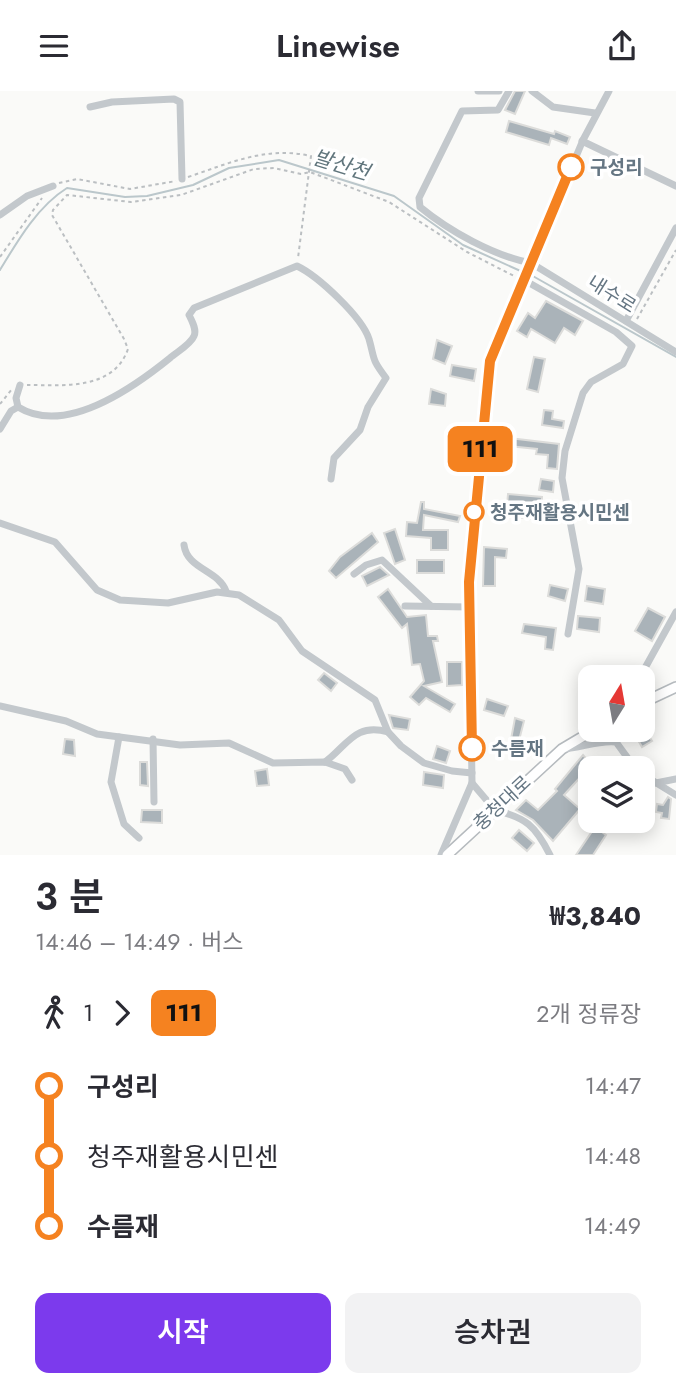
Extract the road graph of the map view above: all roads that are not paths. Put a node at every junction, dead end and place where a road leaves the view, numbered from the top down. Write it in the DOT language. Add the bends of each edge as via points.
graph roads {
  1 [pos="131,91"];
  2 [pos="478,91"];
  3 [pos="499,91"];
  4 [pos="509,91"];
  5 [pos="532,91"];
  6 [pos="609,91"];
  7 [pos="130,101"];
  8 [pos="90,107"];
  9 [pos="595,113"];
  10 [pos="582,141"];
  11 [pos="182,179"];
  12 [pos="53,186"];
  13 [pos="676,186"];
  14 [pos="0,215"];
  15 [pos="676,229"];
  16 [pos="530,264"];
  17 [pos="524,279"];
  18 [pos="630,324"];
  19 [pos="676,352"];
  20 [pos="20,385"];
  21 [pos="18,407"];
  22 [pos="0,429"];
  23 [pos="331,478"];
  24 [pos="0,523"];
  25 [pos="184,545"];
  26 [pos="354,574"];
  27 [pos="226,591"];
  28 [pos="405,606"];
  29 [pos="431,606"];
  30 [pos="470,607"];
  31 [pos="676,612"];
  32 [pos="568,634"];
  33 [pos="647,665"];
  34 [pos="676,687"];
  35 [pos="655,697"];
  36 [pos="0,706"];
  37 [pos="388,731"];
  38 [pos="120,737"];
  39 [pos="153,739"];
  40 [pos="578,740"];
  41 [pos="562,749"];
  42 [pos="626,756"];
  43 [pos="324,762"];
  44 [pos="472,773"];
  45 [pos="676,779"];
  46 [pos="352,780"];
  47 [pos="472,783"];
  48 [pos="655,783"];
  49 [pos="676,795"];
  50 [pos="154,802"];
  51 [pos="495,810"];
  52 [pos="139,838"];
  53 [pos="441,855"];
  54 [pos="447,855"];
  55 [pos="550,855"];
  1 -- 7 [label="street"];
  2 -- 3 [label="street"];
  4 -- 16 [label="street, 내수로" via="498,110 462,111 418,202 445,225"];
  5 -- 9 [label="street" via="553,107"];
  6 -- 9 [label="street"];
  7 -- 8 [label="street"];
  7 -- 11 [label="street" via="180,102"];
  9 -- 10 [label="street"];
  10 -- 13 [label="street"];
  10 -- 16 [label="street"];
  12 -- 14 [label="street" via="27,195"];
  15 -- 18 [label="street"];
  16 -- 17 [label="street"];
  16 -- 18 [label="street, 내수로"];
  17 -- 30 [label="street" via="490,361 475,498"];
  17 -- 32 [label="street" via="632,346 623,364 591,382 583,393 565,451 562,478 579,569"];
  18 -- 19 [label="street, 내수로"];
  20 -- 21 [label="street"];
  21 -- 22 [label="street"];
  21 -- 23 [label="street" via="33,415 82,412 105,402 152,373 192,339 195,330 189,315 194,308 298,265 341,300 367,335 371,357 386,378 360,430 334,458"];
  24 -- 27 [label="street" via="55,542 97,590 120,600 168,603"];
  25 -- 27 [label="street" via="191,560 219,579"];
  26 -- 29 [label="street" via="382,560"];
  27 -- 37 [label="street" via="279,620 302,651 375,700"];
  28 -- 29 [label="street"];
  29 -- 30 [label="street"];
  30 -- 44 [label="street"];
  31 -- 33 [label="street"];
  34 -- 35 [label="main road"];
  36 -- 38 [label="street"];
  37 -- 43 [label="street" via="361,731"];
  37 -- 44 [label="street" via="425,763"];
  38 -- 39 [label="street"];
  38 -- 52 [label="street" via="111,782 124,824"];
  39 -- 43 [label="street" via="180,745 229,743 273,763"];
  39 -- 50 [label="street"];
  40 -- 41 [label="main road, 충청대로"];
  41 -- 42 [label="street" via="604,740 616,742"];
  41 -- 51 [label="main road, 충청대로"];
  43 -- 46 [label="street" via="345,769"];
  44 -- 47 [label="street"];
  45 -- 48 [label="street"];
  47 -- 51 [label="street"];
  47 -- 53 [label="street"];
  48 -- 49 [label="street"];
  51 -- 54 [label="main road, 충청대로"];
  51 -- 55 [label="street" via="512,813 535,829"];
}
